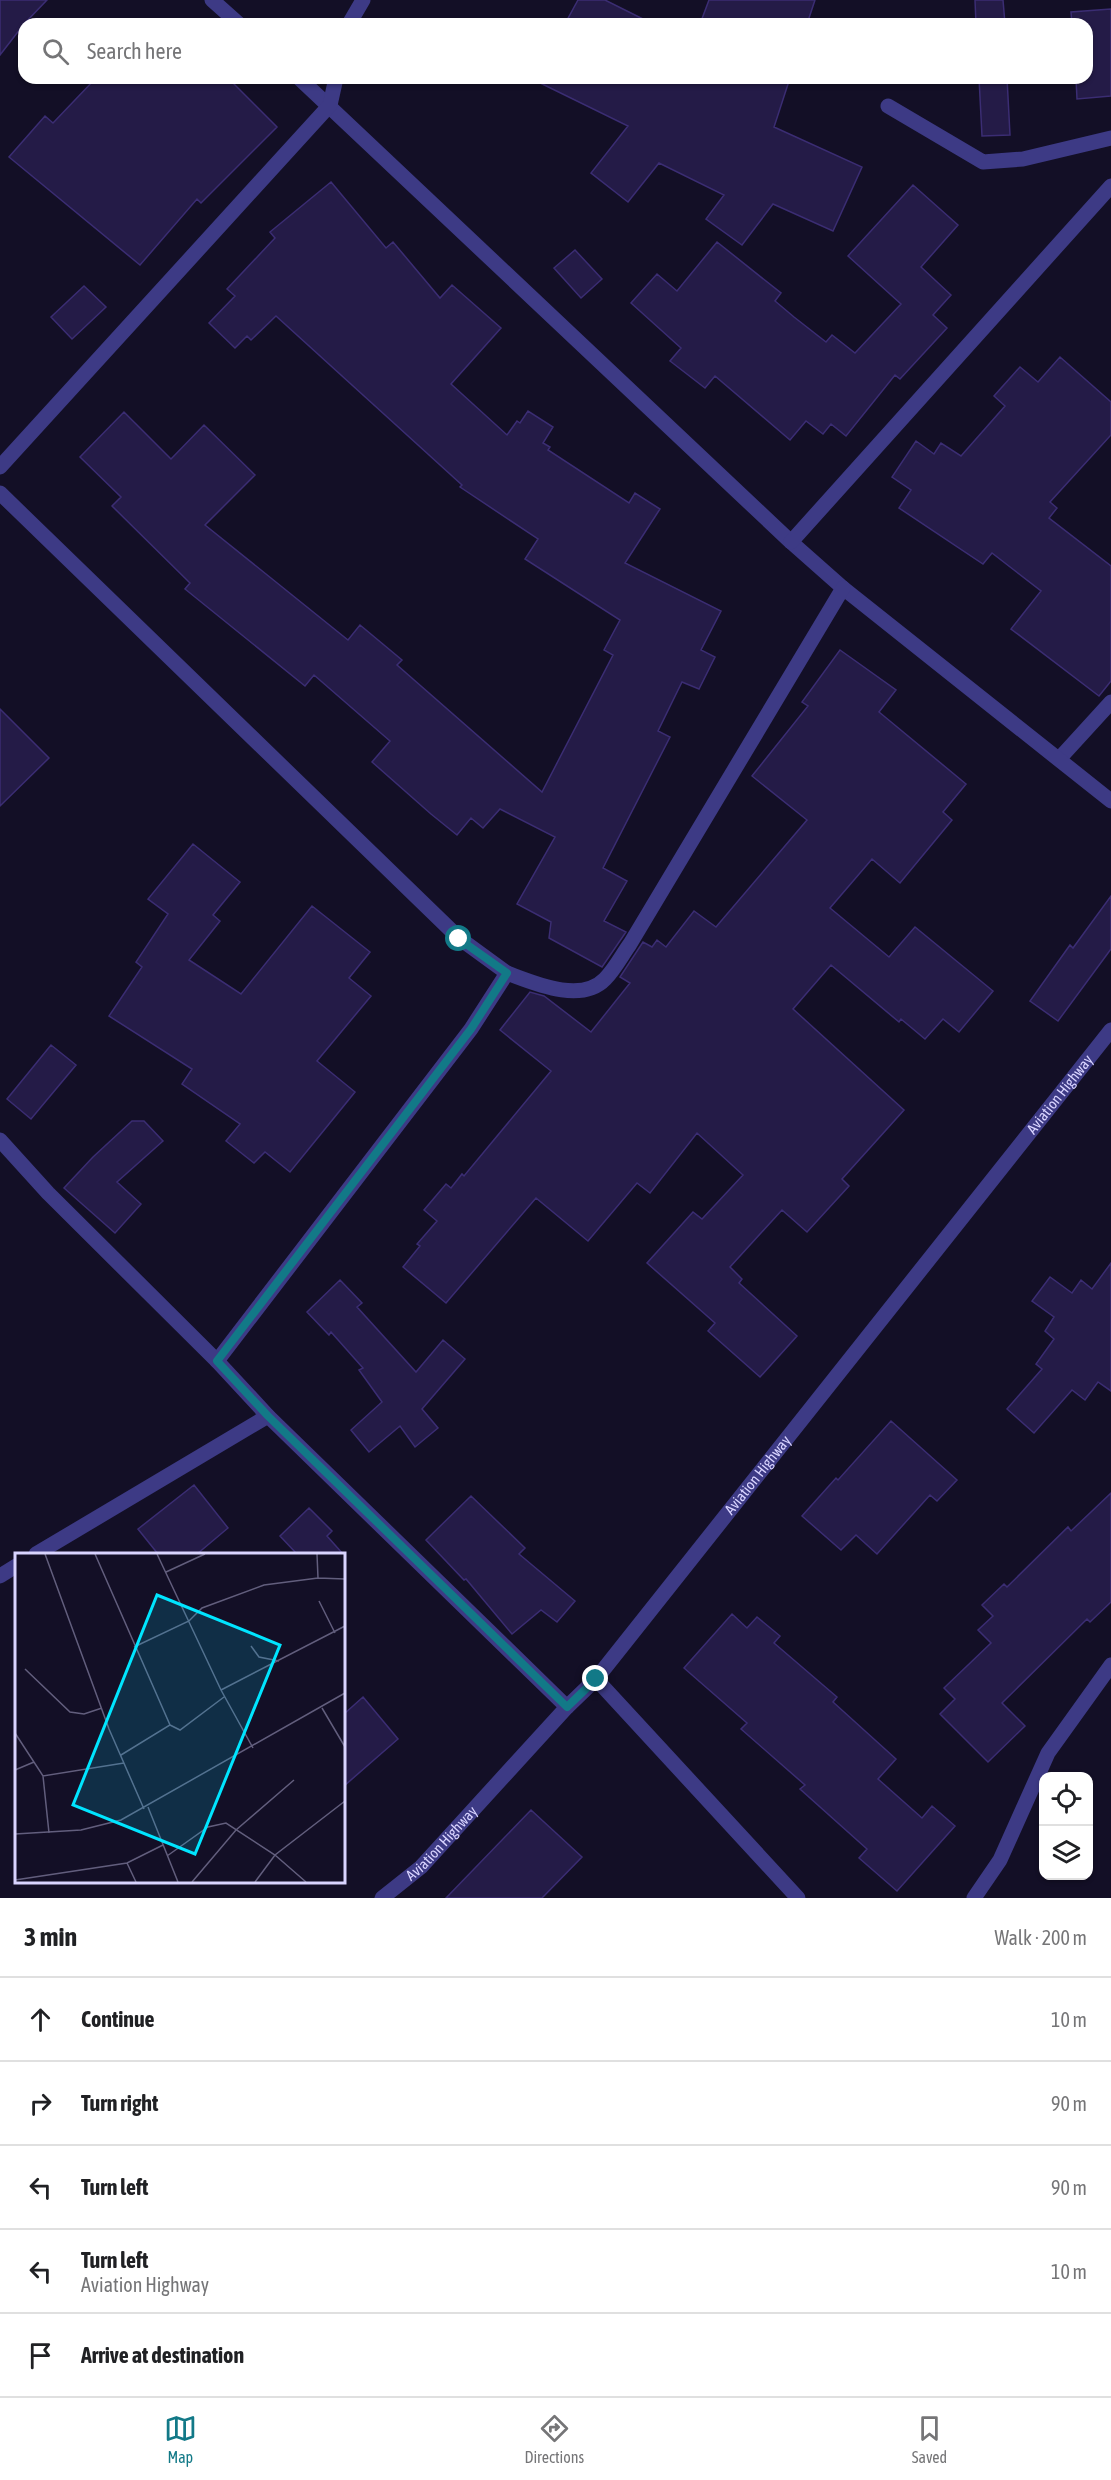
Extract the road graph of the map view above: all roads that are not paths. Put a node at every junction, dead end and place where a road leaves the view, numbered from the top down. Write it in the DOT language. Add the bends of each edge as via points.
graph roads {
  1 [pos="212,0"];
  2 [pos="363,0"];
  3 [pos="232,18"];
  4 [pos="353,18"];
  5 [pos="306,84"];
  6 [pos="335,84"];
  7 [pos="330,105"];
  8 [pos="888,106"];
  9 [pos="1111,138"];
  10 [pos="1111,186"];
  11 [pos="0,467"];
  12 [pos="0,493"];
  13 [pos="791,542"];
  14 [pos="843,588"];
  15 [pos="1111,702"];
  16 [pos="1059,759"];
  17 [pos="1111,801"];
  18 [pos="507,973"];
  19 [pos="1111,1030"];
  20 [pos="0,1140"];
  21 [pos="217,1361"];
  22 [pos="268,1416"];
  23 [pos="38,1553"];
  24 [pos="15,1567"];
  25 [pos="0,1576"];
  26 [pos="1111,1665"];
  27 [pos="596,1679"];
  28 [pos="567,1707"];
  29 [pos="382,1898"];
  30 [pos="798,1898"];
  31 [pos="974,1898"];
  1 -- 3 [label="street"];
  2 -- 4 [label="street"];
  5 -- 7 [label="street"];
  6 -- 7 [label="street"];
  7 -- 11 [label="street"];
  7 -- 13 [label="street"];
  8 -- 9 [label="street" via="983,162 1023,159"];
  10 -- 13 [label="street"];
  12 -- 18 [label="street" via="459,939"];
  13 -- 14 [label="street"];
  14 -- 16 [label="street"];
  14 -- 18 [label="street" via="630,944 604,980 591,987 559,991"];
  15 -- 16 [label="street"];
  16 -- 17 [label="street"];
  18 -- 21 [label="street" via="471,1029"];
  19 -- 27 [label="street, Aviation Highway"];
  20 -- 21 [label="street"];
  21 -- 22 [label="street"];
  22 -- 23 [label="street"];
  22 -- 28 [label="street"];
  24 -- 25 [label="street"];
  26 -- 31 [label="street" via="1048,1753 1000,1860"];
  27 -- 28 [label="street, Aviation Highway"];
  27 -- 30 [label="street"];
  28 -- 29 [label="street, Aviation Highway" via="421,1867"];
}
